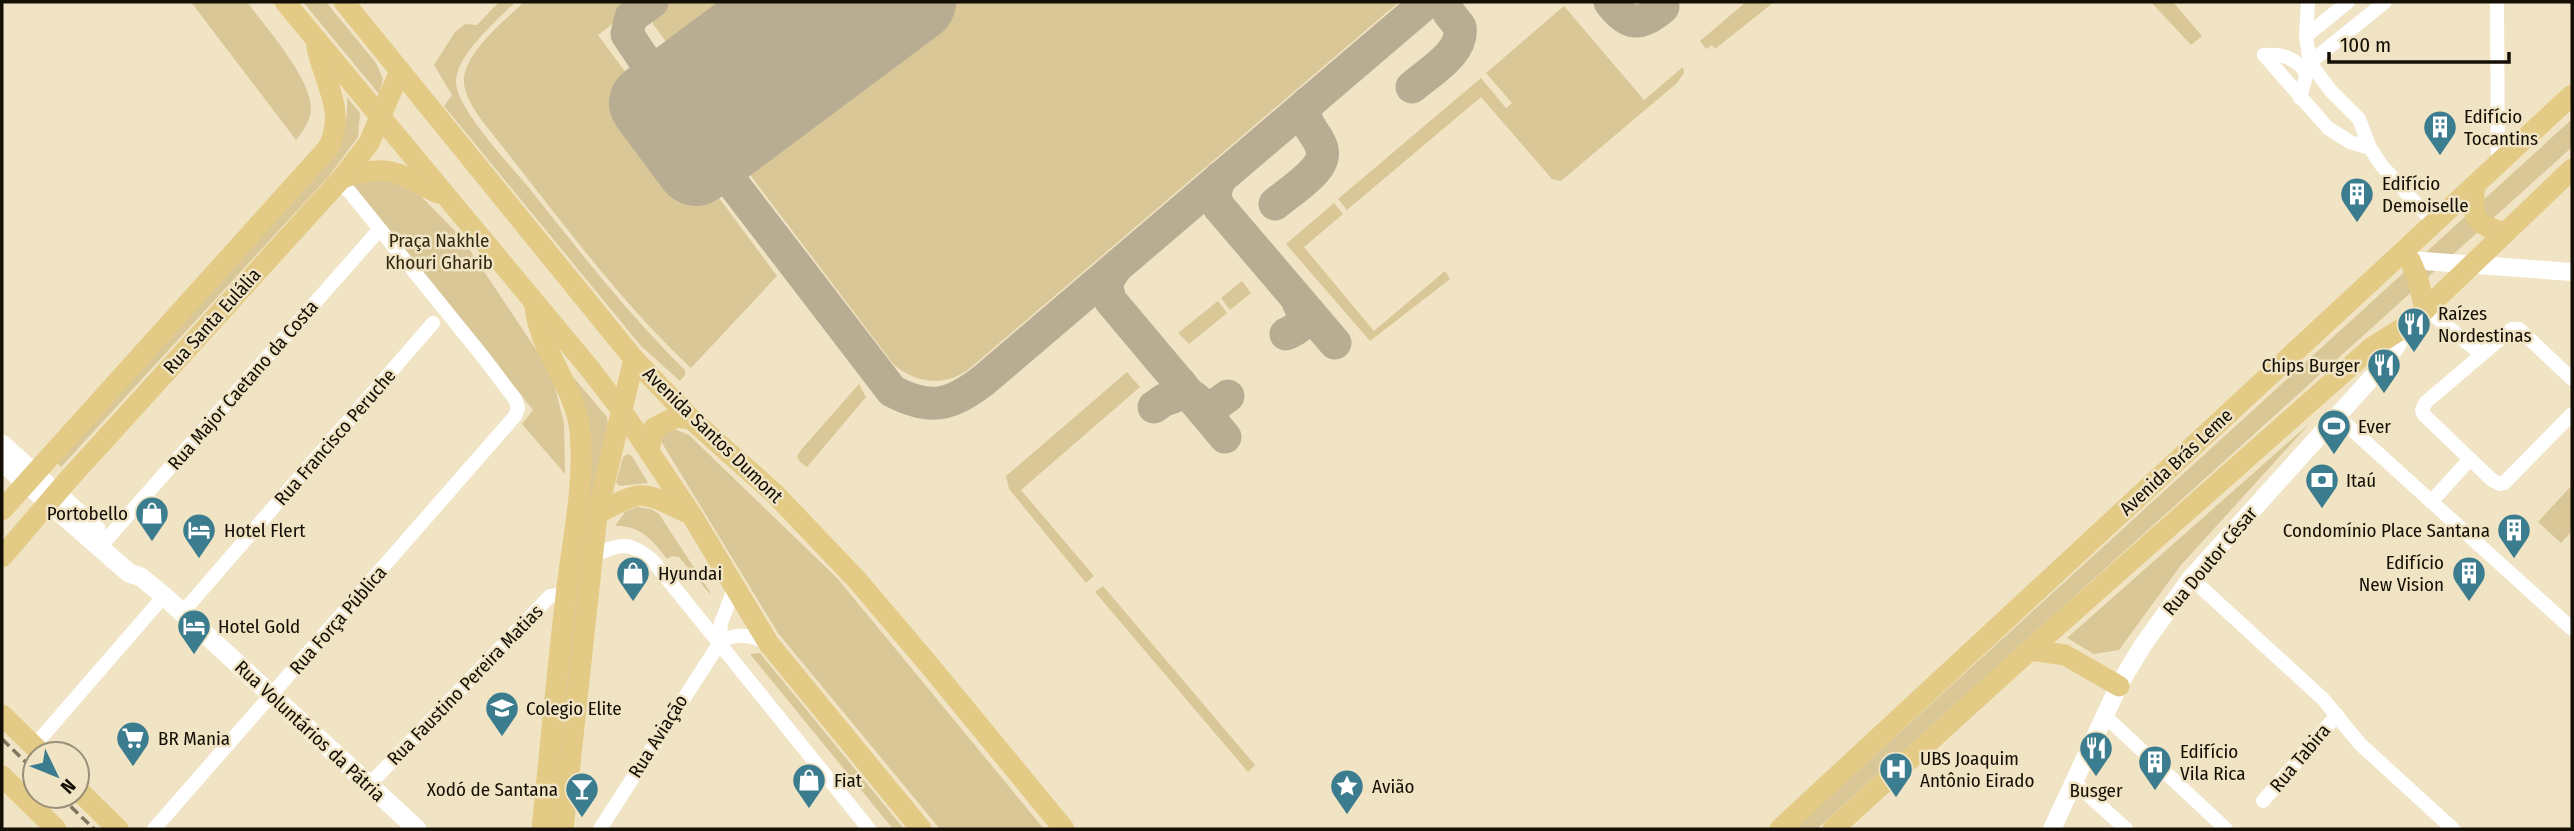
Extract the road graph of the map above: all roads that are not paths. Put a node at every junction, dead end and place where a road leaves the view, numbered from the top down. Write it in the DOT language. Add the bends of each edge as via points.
graph roads {
  1 [pos="285,2"];
  2 [pos="344,2"];
  3 [pos="2348,2"];
  4 [pos="2385,2"];
  5 [pos="2497,2"];
  6 [pos="2310,4"];
  7 [pos="2306,36"];
  8 [pos="316,41"];
  9 [pos="2307,66"];
  10 [pos="400,71"];
  11 [pos="2572,95"];
  12 [pos="2301,98"];
  13 [pos="381,119"];
  14 [pos="2370,148"];
  15 [pos="2498,164"];
  16 [pos="2572,169"];
  17 [pos="339,181"];
  18 [pos="2475,186"];
  19 [pos="447,198"];
  20 [pos="2434,223"];
  21 [pos="379,230"];
  22 [pos="2505,233"];
  23 [pos="2406,256"];
  24 [pos="2471,266"];
  25 [pos="2572,272"];
  26 [pos="535,303"];
  27 [pos="2421,314"];
  28 [pos="433,323"];
  29 [pos="2481,354"];
  30 [pos="634,359"];
  31 [pos="2572,379"];
  32 [pos="622,411"];
  33 [pos="2572,414"];
  34 [pos="2338,417"];
  35 [pos="691,419"];
  36 [pos="2,444"];
  37 [pos="649,450"];
  38 [pos="2470,459"];
  39 [pos="2,462"];
  40 [pos="30,478"];
  41 [pos="53,498"];
  42 [pos="2431,502"];
  43 [pos="2,510"];
  44 [pos="597,514"];
  45 [pos="691,514"];
  46 [pos="107,539"];
  47 [pos="592,556"];
  48 [pos="2,557"];
  49 [pos="141,577"];
  50 [pos="2191,578"];
  51 [pos="734,589"];
  52 [pos="566,594"];
  53 [pos="164,596"];
  54 [pos="182,613"];
  55 [pos="2572,629"];
  56 [pos="719,644"];
  57 [pos="769,644"];
  58 [pos="2030,650"];
  59 [pos="2119,686"];
  60 [pos="271,695"];
  61 [pos="2,715"];
  62 [pos="2337,715"];
  63 [pos="2105,716"];
  64 [pos="28,740"];
  65 [pos="46,740"];
  66 [pos="2,776"];
  67 [pos="2074,782"];
  68 [pos="369,785"];
  69 [pos="2263,802"];
  70 [pos="91,803"];
  71 [pos="2057,827"];
  72 [pos="56,829"];
  73 [pos="118,829"];
  74 [pos="154,829"];
  75 [pos="417,829"];
  76 [pos="542,829"];
  77 [pos="563,829"];
  78 [pos="600,829"];
  79 [pos="869,829"];
  80 [pos="920,829"];
  81 [pos="1064,829"];
  82 [pos="1780,829"];
  83 [pos="1833,829"];
  84 [pos="2126,829"];
  85 [pos="2226,829"];
  86 [pos="2453,829"];
  1 -- 8 [label="main road"];
  2 -- 10 [label="main road, Avenida Santos Dumont"];
  3 -- 7 [label="street"];
  4 -- 9 [label="street"];
  5 -- 15 [label="street"];
  6 -- 7 [label="street"];
  7 -- 9 [label="street"];
  8 -- 13 [label="main road"];
  8 -- 40 [label="main road, Rua Santa Eulália" via="337,113 328,148"];
  9 -- 12 [label="street"];
  9 -- 12 [label="street" via="2284,55 2264,55"];
  9 -- 14 [label="street" via="2359,119"];
  10 -- 13 [label="main road, Rua Santa Eulália"];
  10 -- 30 [label="main road, Avenida Santos Dumont"];
  11 -- 15 [label="main road, Avenida Brás Leme"];
  12 -- 14 [label="street" via="2341,138"];
  13 -- 17 [label="main road, Rua Santa Eulália" via="369,143"];
  13 -- 19 [label="main road"];
  14 -- 20 [label="street"];
  15 -- 18 [label="main road, Avenida Brás Leme"];
  16 -- 22 [label="main road"];
  17 -- 19 [label="main road" via="368,170 386,170"];
  17 -- 21 [label="street"];
  17 -- 41 [label="main road, Rua Santa Eulália"];
  18 -- 20 [label="main road, Avenida Brás Leme"];
  18 -- 22 [label="main road" via="2473,211 2479,223"];
  19 -- 26 [label="main road"];
  20 -- 23 [label="main road, Avenida Brás Leme"];
  21 -- 46 [label="street, Rua Major Caetano da Costa"];
  21 -- 60 [label="street, Rua Força Pública" via="484,358 518,408"];
  22 -- 24 [label="main road"];
  23 -- 24 [label="street"];
  23 -- 27 [label="main road" via="2418,279"];
  23 -- 82 [label="main road, Avenida Brás Leme"];
  24 -- 25 [label="street"];
  24 -- 27 [label="main road"];
  26 -- 32 [label="main road"];
  26 -- 52 [label="main road" via="537,322 568,387 579,427 580,492"];
  27 -- 29 [label="street"];
  27 -- 34 [label="street, Rua Doutor César"];
  27 -- 58 [label="main road" via="2371,348"];
  28 -- 54 [label="street, Rua Francisco Peruche"];
  29 -- 31 [label="street" via="2510,331 2519,330"];
  29 -- 38 [label="street" via="2422,406 2424,415"];
  30 -- 32 [label="main road"];
  30 -- 35 [label="main road, Avenida Santos Dumont"];
  32 -- 37 [label="main road"];
  32 -- 44 [label="main road"];
  33 -- 38 [label="street" via="2504,483 2496,483"];
  34 -- 42 [label="street"];
  34 -- 50 [label="street, Rua Doutor César"];
  35 -- 37 [label="main road" via="676,417 654,428"];
  35 -- 81 [label="main road, Avenida Santos Dumont" via="775,494 856,580"];
  36 -- 40 [label="main road, Rua Voluntários da Pátria"];
  37 -- 45 [label="main road"];
  38 -- 42 [label="street"];
  39 -- 40 [label="main road, Rua Voluntários da Pátria"];
  40 -- 41 [label="main road, Rua Voluntários da Pátria"];
  40 -- 43 [label="main road, Rua Santa Eulália"];
  41 -- 46 [label="main road, Rua Voluntários da Pátria"];
  41 -- 48 [label="main road, Rua Santa Eulália"];
  41 -- 49 [label="main road, Rua Voluntários da Pátria" via="129,573"];
  42 -- 55 [label="street"];
  44 -- 45 [label="main road" via="633,495"];
  44 -- 47 [label="main road"];
  45 -- 51 [label="main road"];
  46 -- 49 [label="main road, Rua Voluntários da Pátria" via="136,565"];
  47 -- 56 [label="street" via="628,545 639,550"];
  47 -- 77 [label="main road"];
  49 -- 53 [label="main road, Rua Voluntários da Pátria"];
  50 -- 59 [label="street, Rua Doutor César"];
  50 -- 62 [label="street"];
  51 -- 56 [label="street, Rua Aviação" via="721,623"];
  51 -- 57 [label="main road"];
  52 -- 68 [label="street, Rua Faustino Pereira Matias" via="551,596"];
  52 -- 76 [label="main road"];
  53 -- 54 [label="main road, Rua Voluntários da Pátria"];
  53 -- 65 [label="street"];
  54 -- 60 [label="main road, Rua Voluntários da Pátria"];
  56 -- 57 [label="street" via="739,635"];
  56 -- 78 [label="street, Rua Aviação"];
  56 -- 79 [label="street"];
  57 -- 80 [label="main road"];
  58 -- 59 [label="main road" via="2065,655"];
  58 -- 83 [label="main road"];
  59 -- 63 [label="street, Rua Doutor César"];
  60 -- 68 [label="main road, Rua Voluntários da Pátria"];
  60 -- 74 [label="street, Rua Força Pública"];
  61 -- 64 [label="main road"];
  62 -- 69 [label="street, Rua Tabira"];
  62 -- 86 [label="street" via="2360,744"];
  63 -- 67 [label="street, Rua Doutor César"];
  63 -- 85 [label="street"];
  66 -- 72 [label="main road"];
  67 -- 71 [label="street, Rua Doutor César"];
  67 -- 84 [label="street"];
  68 -- 75 [label="main road, Rua Voluntários da Pátria"];
  70 -- 73 [label="main road"];
}
